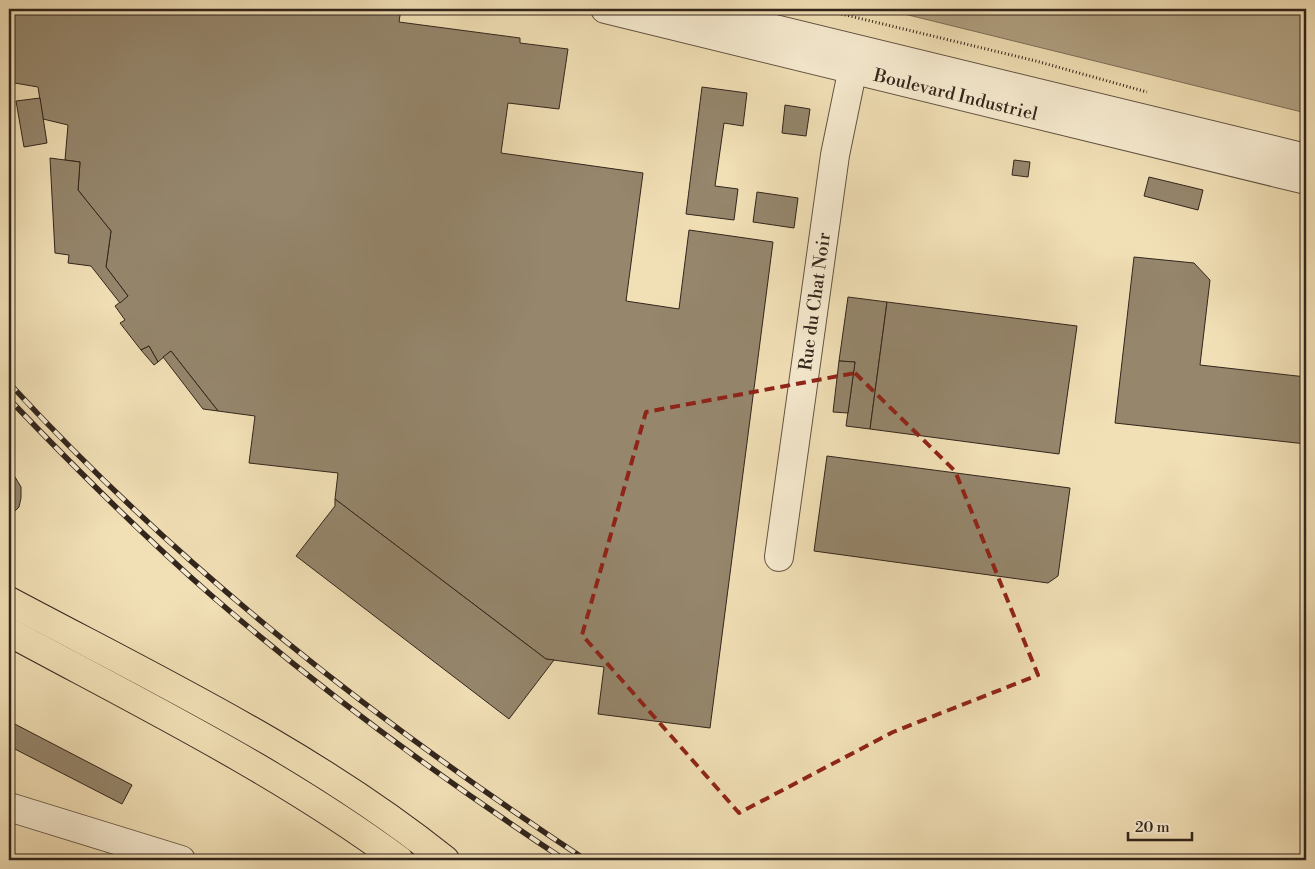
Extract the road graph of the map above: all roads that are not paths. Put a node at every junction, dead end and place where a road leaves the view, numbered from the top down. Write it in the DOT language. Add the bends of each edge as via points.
graph roads {
  1 [pos="605,9"];
  2 [pos="692,9"];
  3 [pos="854,59"];
  4 [pos="1306,158"];
  5 [pos="1306,180"];
  6 [pos="778,557"];
  7 [pos="9,600"];
  8 [pos="9,632"];
  9 [pos="9,807"];
  10 [pos="181,860"];
  11 [pos="400,860"];
  12 [pos="445,860"];
  1 -- 3 [label="street, Boulevard Industriel"];
  2 -- 3 [label="street, Boulevard Industriel"];
  3 -- 4 [label="street, Boulevard Industriel"];
  3 -- 5 [label="street, Boulevard Industriel"];
  3 -- 6 [label="street, Rue du Chat Noir" via="835,155"];
  7 -- 12 [label="highway" via="300,760 373,807"];
  8 -- 11 [label="highway" via="262,769 338,816"];
  9 -- 10 [label="street"];
}
